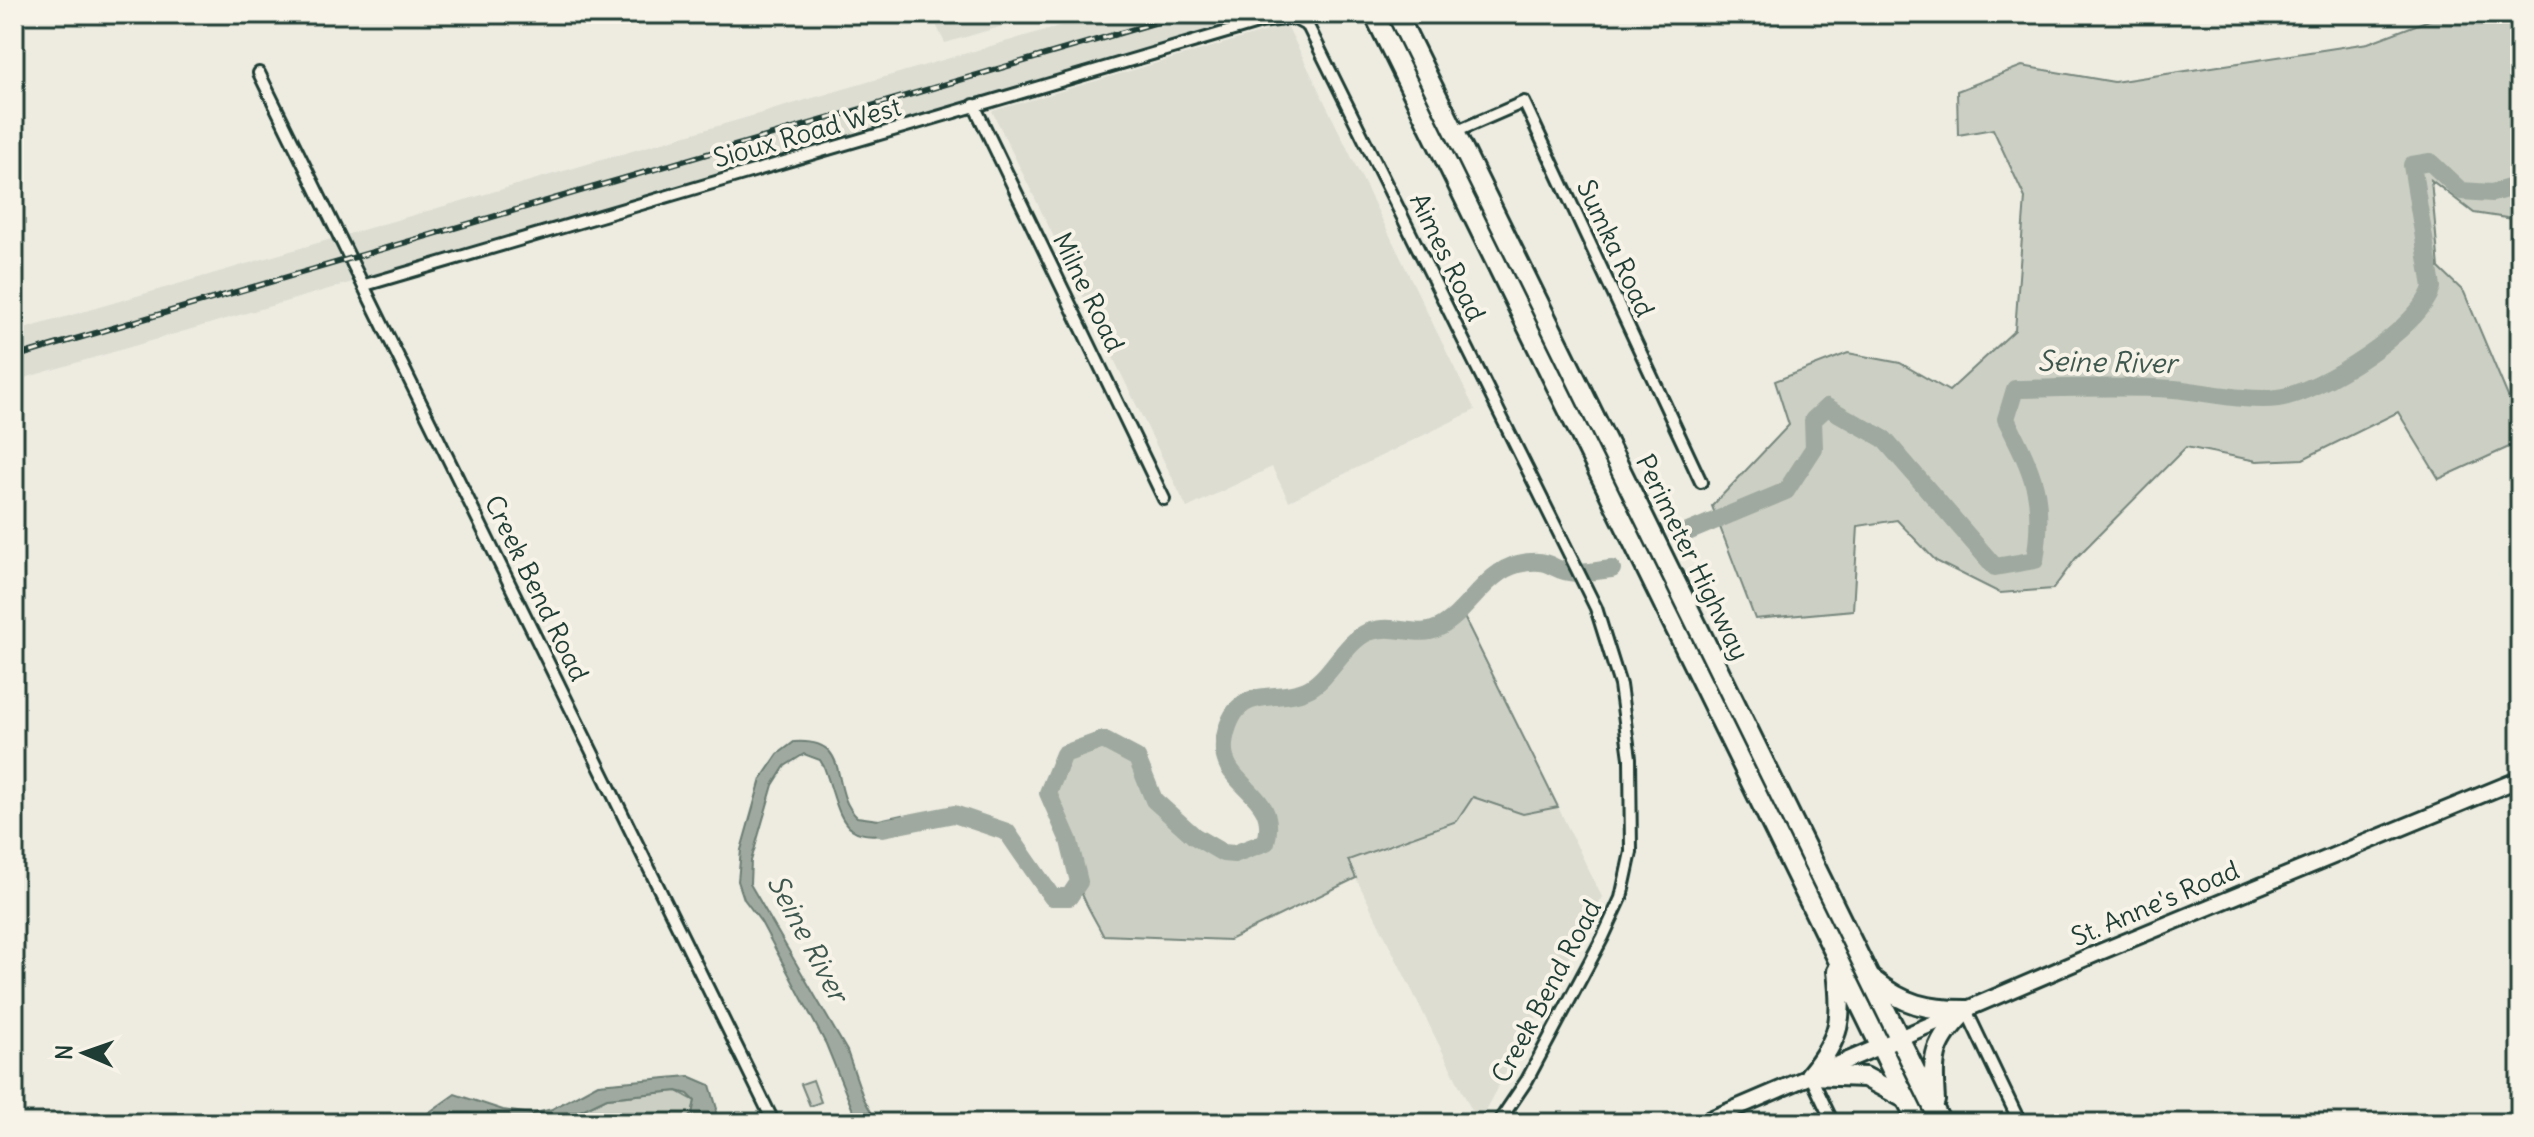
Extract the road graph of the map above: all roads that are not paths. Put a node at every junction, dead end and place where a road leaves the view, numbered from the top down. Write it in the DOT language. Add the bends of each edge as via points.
graph roads {
  1 [pos="1374,14"];
  2 [pos="1397,14"];
  3 [pos="1261,22"];
  4 [pos="259,73"];
  5 [pos="974,105"];
  6 [pos="1455,132"];
  7 [pos="365,285"];
  8 [pos="1701,482"];
  9 [pos="1164,499"];
  10 [pos="1568,553"];
  11 [pos="2520,779"];
  12 [pos="1834,954"];
  13 [pos="1870,978"];
  14 [pos="1966,1010"];
  15 [pos="1899,1038"];
  16 [pos="1880,1046"];
  17 [pos="1810,1075"];
  18 [pos="1906,1099"];
  19 [pos="1938,1117"];
  20 [pos="774,1123"];
  21 [pos="1498,1123"];
  22 [pos="1701,1123"];
  23 [pos="1833,1123"];
  24 [pos="1918,1123"];
  25 [pos="2020,1123"];
  1 -- 12 [label="highway, Perimeter Highway"];
  2 -- 6 [label="highway, Perimeter Highway"];
  3 -- 5 [label="street, Sioux Road West"];
  3 -- 10 [label="street, Aimes Road" via="1293,18 1315,35"];
  4 -- 7 [label="street, Creek Bend Road"];
  5 -- 7 [label="street, Sioux Road West"];
  5 -- 9 [label="street, Milne Road"];
  6 -- 8 [label="street, Sumka Road" via="1524,102"];
  6 -- 13 [label="highway, Perimeter Highway"];
  7 -- 20 [label="street, Creek Bend Road"];
  10 -- 21 [label="street, Creek Bend Road" via="1596,608 1620,685 1630,758 1631,852 1621,898 1603,937 1527,1080"];
  11 -- 14 [label="main road, St. Anne's Road"];
  12 -- 16 [label="highway, Perimeter Highway"];
  12 -- 17 [label="highway" via="1838,1032"];
  13 -- 14 [label="highway" via="1910,1005"];
  13 -- 15 [label="highway, Perimeter Highway"];
  14 -- 15 [label="main road, St. Anne's Road"];
  14 -- 19 [label="highway" via="1946,1030 1934,1055"];
  14 -- 25 [label="street"];
  15 -- 16 [label="main road, St. Anne's Road"];
  15 -- 19 [label="highway, Perimeter Highway"];
  16 -- 17 [label="main road, St. Anne's Road"];
  16 -- 18 [label="highway, Perimeter Highway"];
  17 -- 18 [label="highway" via="1865,1077"];
  17 -- 22 [label="main road, St. Anne's Road"];
  17 -- 23 [label="street"];
  18 -- 24 [label="highway, Perimeter Highway"];
}
